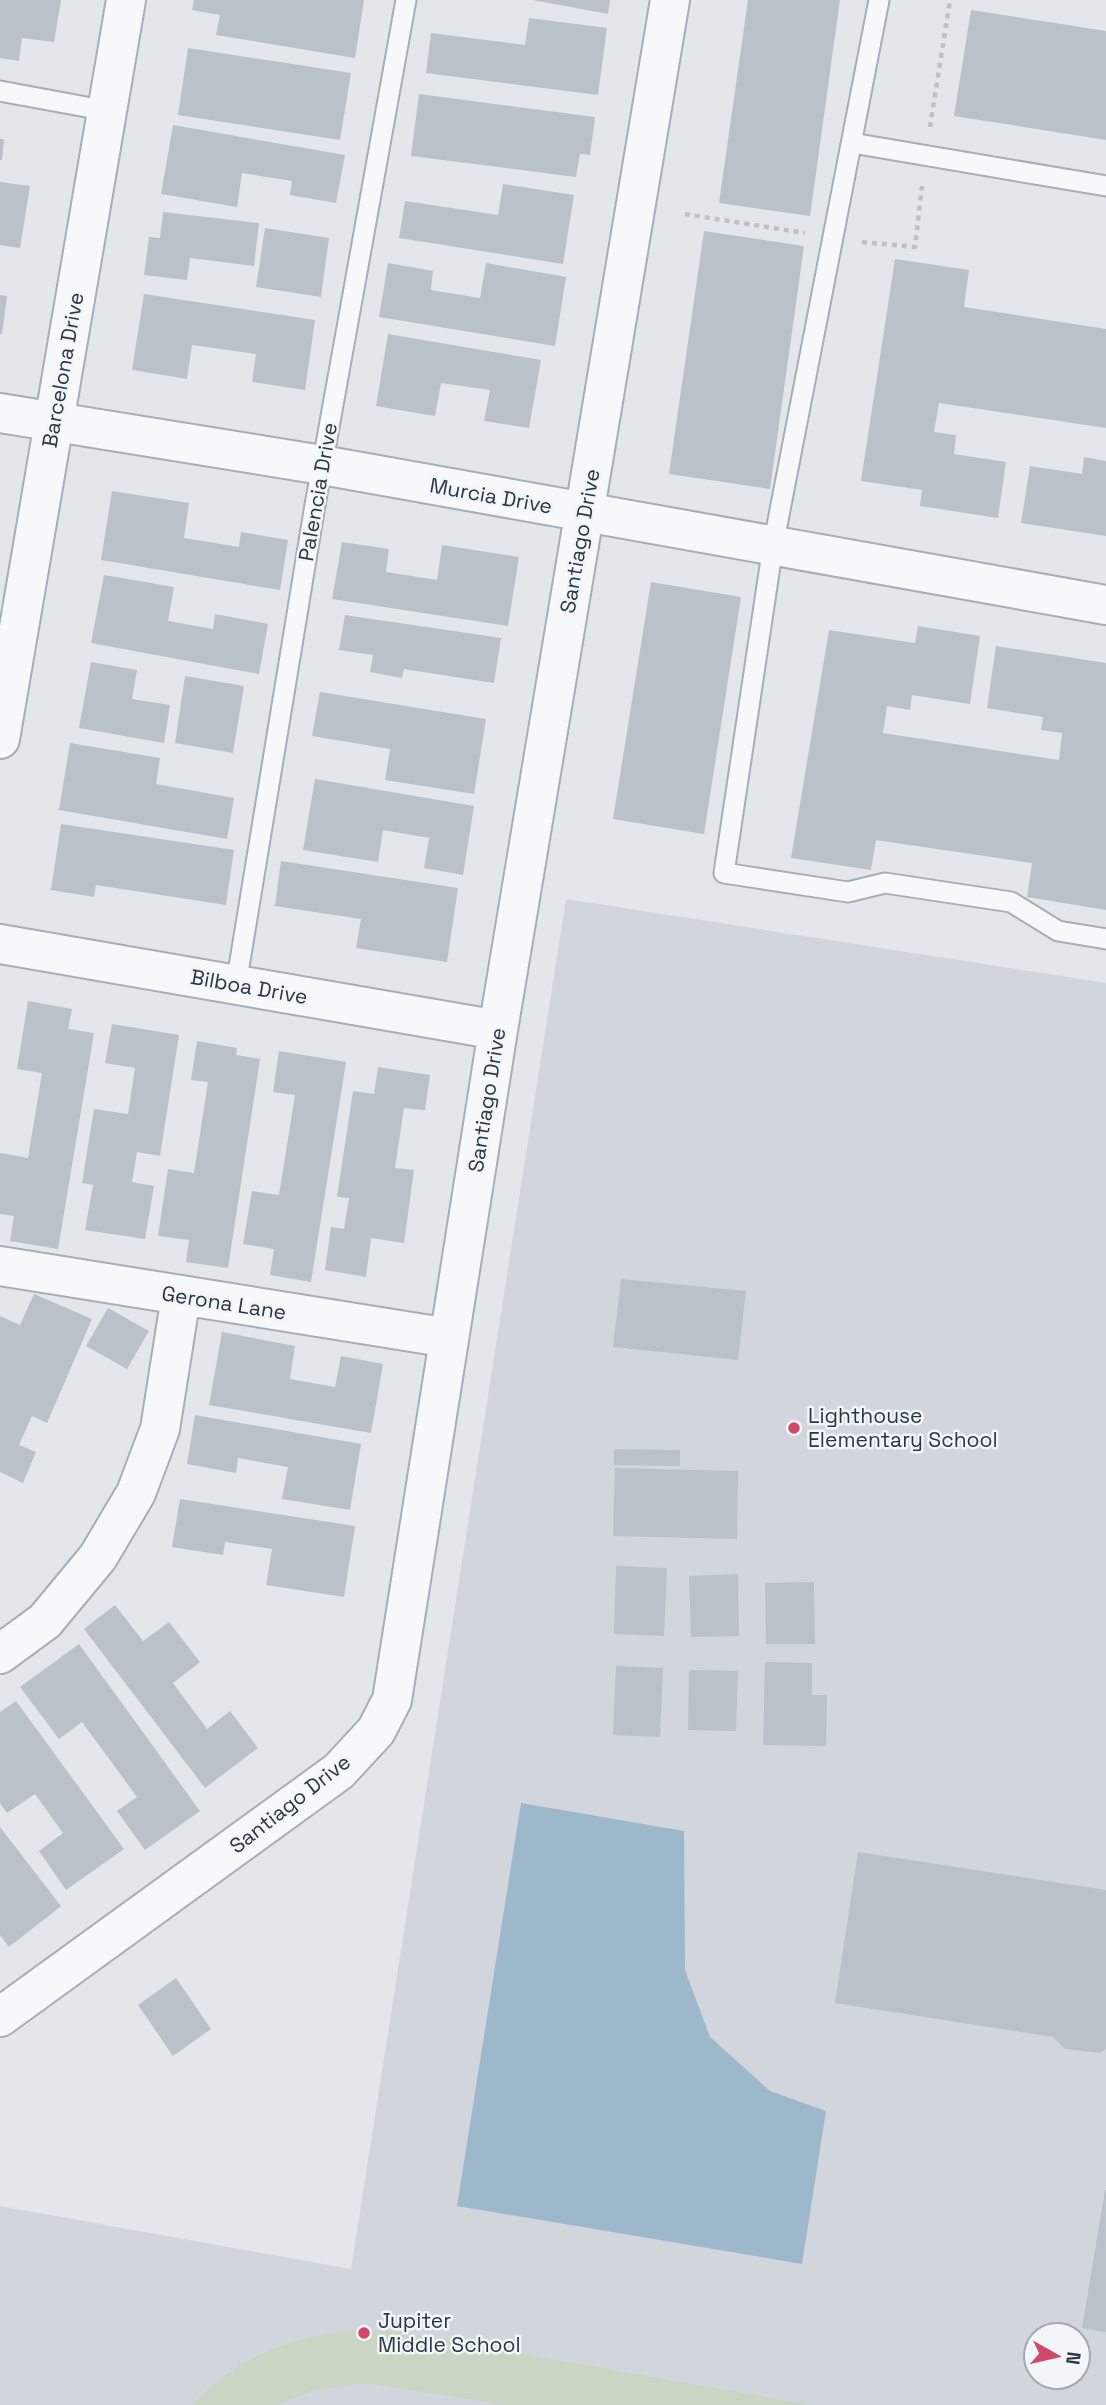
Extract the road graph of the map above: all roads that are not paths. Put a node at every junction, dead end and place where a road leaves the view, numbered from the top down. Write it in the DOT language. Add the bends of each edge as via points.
graph roads {
  1 [pos="126,0"];
  2 [pos="405,0"];
  3 [pos="670,0"];
  4 [pos="880,0"];
  5 [pos="0,91"];
  6 [pos="108,111"];
  7 [pos="852,143"];
  8 [pos="1106,186"];
  9 [pos="0,413"];
  10 [pos="54,422"];
  11 [pos="322,465"];
  12 [pos="585,512"];
  13 [pos="774,546"];
  14 [pos="1106,605"];
  15 [pos="0,739"];
  16 [pos="1106,939"];
  17 [pos="0,944"];
  18 [pos="236,985"];
  19 [pos="498,1030"];
  20 [pos="0,1266"];
  21 [pos="181,1296"];
  22 [pos="449,1338"];
  23 [pos="0,1654"];
  24 [pos="0,2017"];
  1 -- 6 [label="street, Barcelona Drive"];
  2 -- 11 [label="lane, Palencia Drive"];
  3 -- 12 [label="street, Santiago Drive"];
  4 -- 7 [label="lane"];
  5 -- 6 [label="lane"];
  6 -- 10 [label="street, Barcelona Drive"];
  7 -- 8 [label="lane"];
  7 -- 13 [label="lane"];
  9 -- 10 [label="street, Murcia Drive"];
  10 -- 11 [label="street, Murcia Drive"];
  10 -- 15 [label="street, Barcelona Drive"];
  11 -- 12 [label="street, Murcia Drive"];
  11 -- 18 [label="lane, Palencia Drive"];
  12 -- 13 [label="street, Murcia Drive"];
  12 -- 19 [label="street, Santiago Drive"];
  13 -- 14 [label="street, Murcia Drive"];
  13 -- 16 [label="lane" via="724,873 848,892 885,884 1011,902 1058,931"];
  17 -- 18 [label="street, Bilboa Drive"];
  18 -- 19 [label="street, Bilboa Drive"];
  19 -- 22 [label="street, Santiago Drive"];
  20 -- 21 [label="street, Gerona Lane"];
  21 -- 22 [label="street, Gerona Lane"];
  21 -- 23 [label="street" via="160,1429 136,1493 99,1557 45,1621"];
  22 -- 24 [label="street, Santiago Drive" via="392,1700 376,1731 339,1771"];
}
